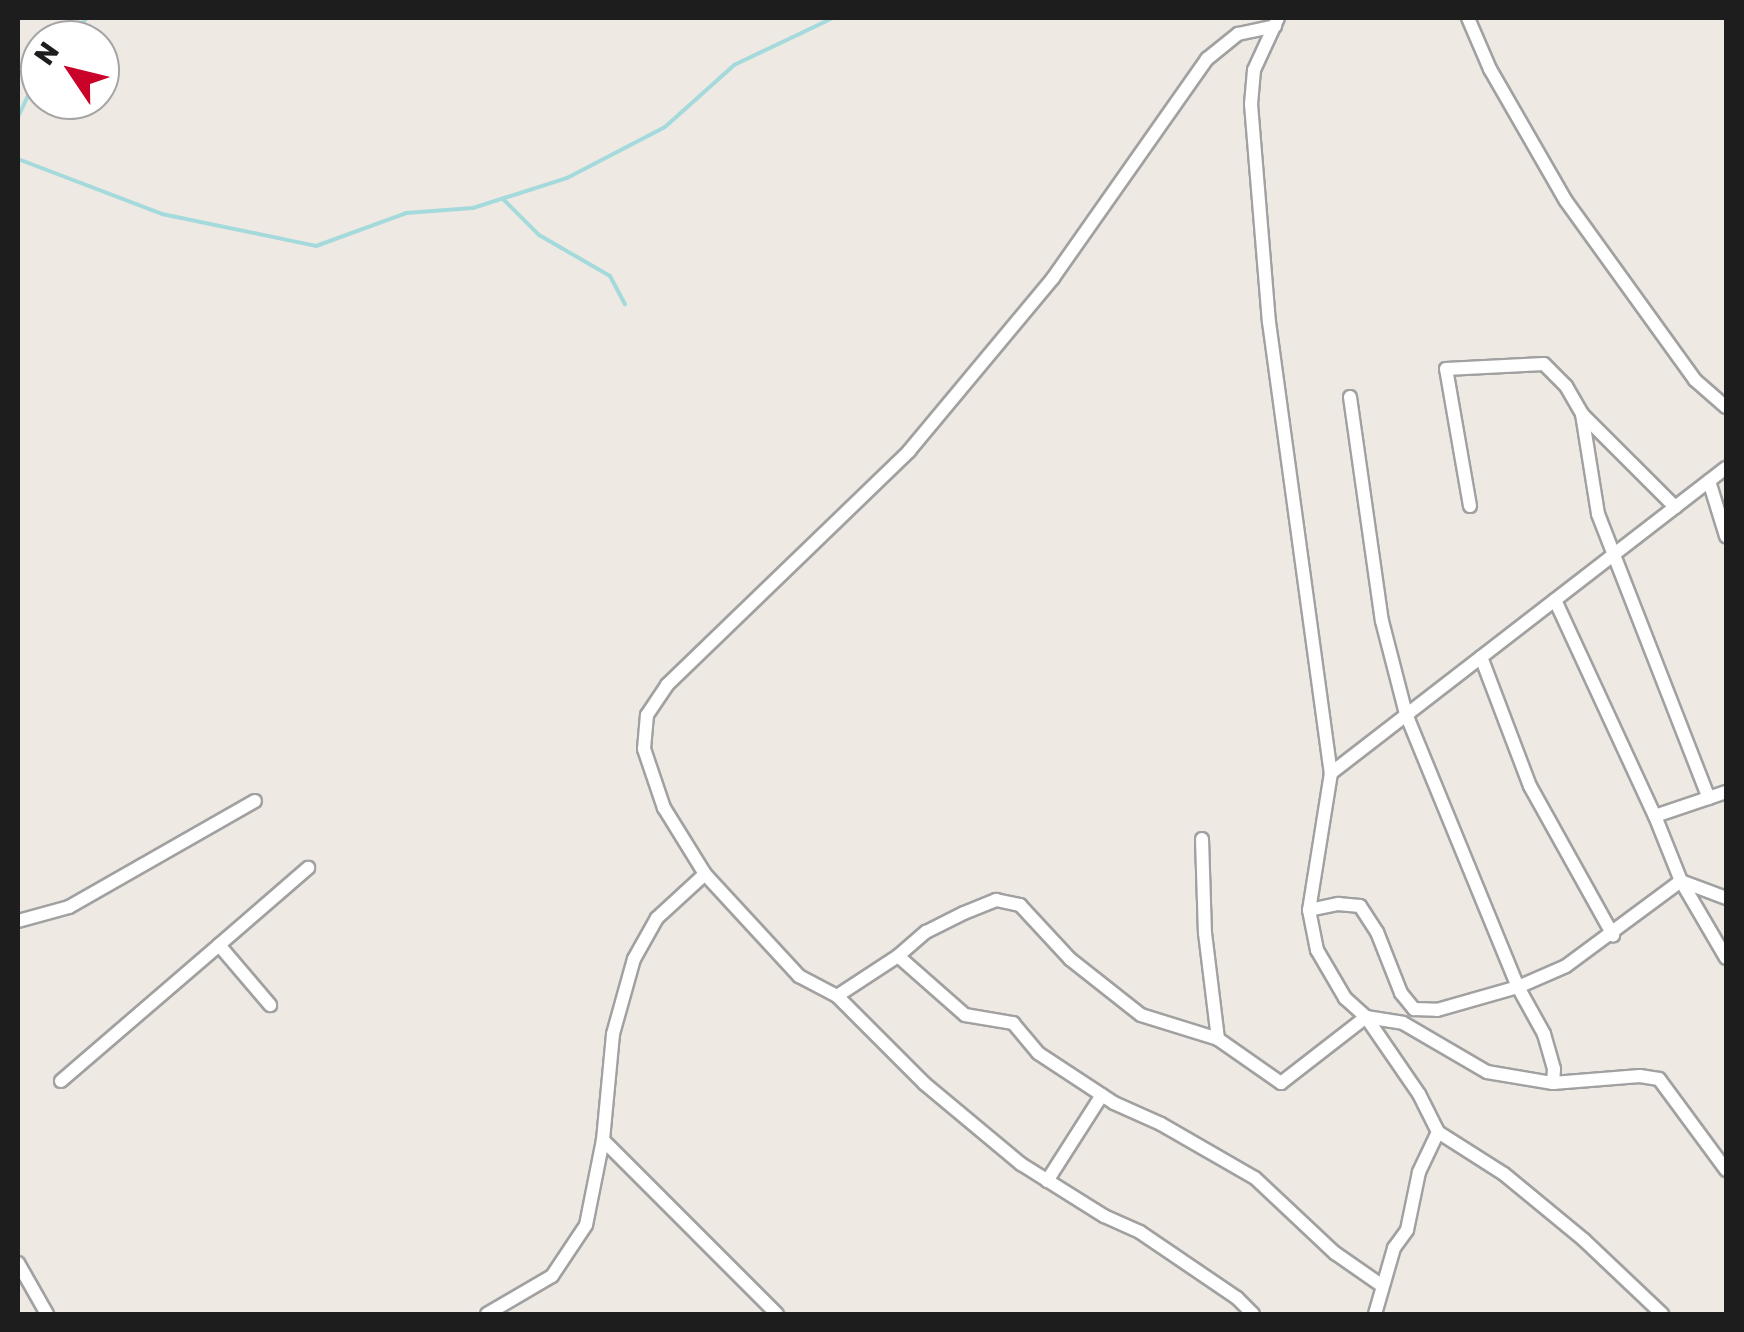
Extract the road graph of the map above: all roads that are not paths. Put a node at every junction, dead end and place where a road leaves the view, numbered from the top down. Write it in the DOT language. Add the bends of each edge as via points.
graph roads {
  1 [pos="1468,18"];
  2 [pos="1276,22"];
  3 [pos="1350,397"];
  4 [pos="1726,407"];
  5 [pos="1582,414"];
  6 [pos="1726,468"];
  7 [pos="1709,481"];
  8 [pos="1726,504"];
  9 [pos="1470,506"];
  10 [pos="1676,507"];
  11 [pos="1726,536"];
  12 [pos="1616,552"];
  13 [pos="1555,600"];
  14 [pos="1481,657"];
  15 [pos="1406,714"];
  16 [pos="1331,772"];
  17 [pos="1726,792"];
  18 [pos="1710,798"];
  19 [pos="255,801"];
  20 [pos="1654,816"];
  21 [pos="1202,838"];
  22 [pos="308,868"];
  23 [pos="704,874"];
  24 [pos="1681,881"];
  25 [pos="1726,898"];
  26 [pos="1308,910"];
  27 [pos="18,921"];
  28 [pos="1613,935"];
  29 [pos="218,945"];
  30 [pos="898,956"];
  31 [pos="1726,958"];
  32 [pos="1518,988"];
  33 [pos="837,996"];
  34 [pos="270,1005"];
  35 [pos="1366,1018"];
  36 [pos="1218,1039"];
  37 [pos="61,1081"];
  38 [pos="1553,1083"];
  39 [pos="1102,1095"];
  40 [pos="1438,1132"];
  41 [pos="604,1140"];
  42 [pos="1726,1170"];
  43 [pos="1047,1180"];
  44 [pos="18,1263"];
  45 [pos="1381,1285"];
  46 [pos="47,1314"];
  47 [pos="487,1314"];
  48 [pos="777,1314"];
  49 [pos="1252,1314"];
  50 [pos="1375,1314"];
  51 [pos="1662,1314"];
  1 -- 4 [label="street" via="1566,201 1696,380"];
  2 -- 16 [label="street" via="1254,70 1255,162 1268,322"];
  2 -- 23 [label="street" via="1238,34 1207,59 1053,278 922,436 658,697 646,715 644,749 664,808"];
  3 -- 15 [label="street" via="1382,621"];
  5 -- 9 [label="street" via="1544,364 1446,369"];
  5 -- 10 [label="street"];
  5 -- 12 [label="street" via="1598,514"];
  6 -- 7 [label="street"];
  7 -- 8 [label="street"];
  7 -- 10 [label="street"];
  7 -- 11 [label="street"];
  10 -- 12 [label="street"];
  12 -- 13 [label="street"];
  12 -- 18 [label="street"];
  13 -- 14 [label="street"];
  13 -- 20 [label="street"];
  14 -- 15 [label="street"];
  14 -- 28 [label="street" via="1530,786"];
  15 -- 16 [label="street"];
  15 -- 32 [label="street"];
  16 -- 26 [label="street"];
  17 -- 18 [label="street"];
  18 -- 20 [label="street"];
  19 -- 27 [label="street" via="69,906"];
  20 -- 24 [label="street"];
  21 -- 36 [label="street" via="1206,952"];
  22 -- 29 [label="street"];
  23 -- 33 [label="street" via="799,976"];
  23 -- 41 [label="street" via="641,940 613,1034"];
  24 -- 25 [label="street"];
  24 -- 28 [label="street"];
  24 -- 31 [label="street"];
  26 -- 32 [label="street" via="1360,906 1414,1009 1437,1010"];
  26 -- 35 [label="street" via="1317,950 1345,998"];
  28 -- 32 [label="street"];
  29 -- 34 [label="street"];
  29 -- 37 [label="street"];
  30 -- 33 [label="street"];
  30 -- 36 [label="street" via="964,912 996,900 1020,905 1070,958 1140,1015"];
  30 -- 39 [label="street" via="966,1015 1013,1023 1038,1053"];
  32 -- 38 [label="street" via="1544,1034"];
  33 -- 43 [label="street" via="926,1084"];
  35 -- 36 [label="street" via="1281,1083"];
  35 -- 38 [label="street" via="1402,1023 1487,1072"];
  35 -- 40 [label="street"];
  38 -- 42 [label="street" via="1660,1080"];
  39 -- 43 [label="street"];
  39 -- 45 [label="street" via="1255,1178"];
  40 -- 45 [label="street" via="1420,1172 1408,1230"];
  40 -- 51 [label="street" via="1504,1174"];
  41 -- 47 [label="street" via="586,1225 565,1262"];
  41 -- 48 [label="street"];
  43 -- 49 [label="street" via="1140,1232"];
  44 -- 46 [label="street"];
  45 -- 50 [label="street"];
}
